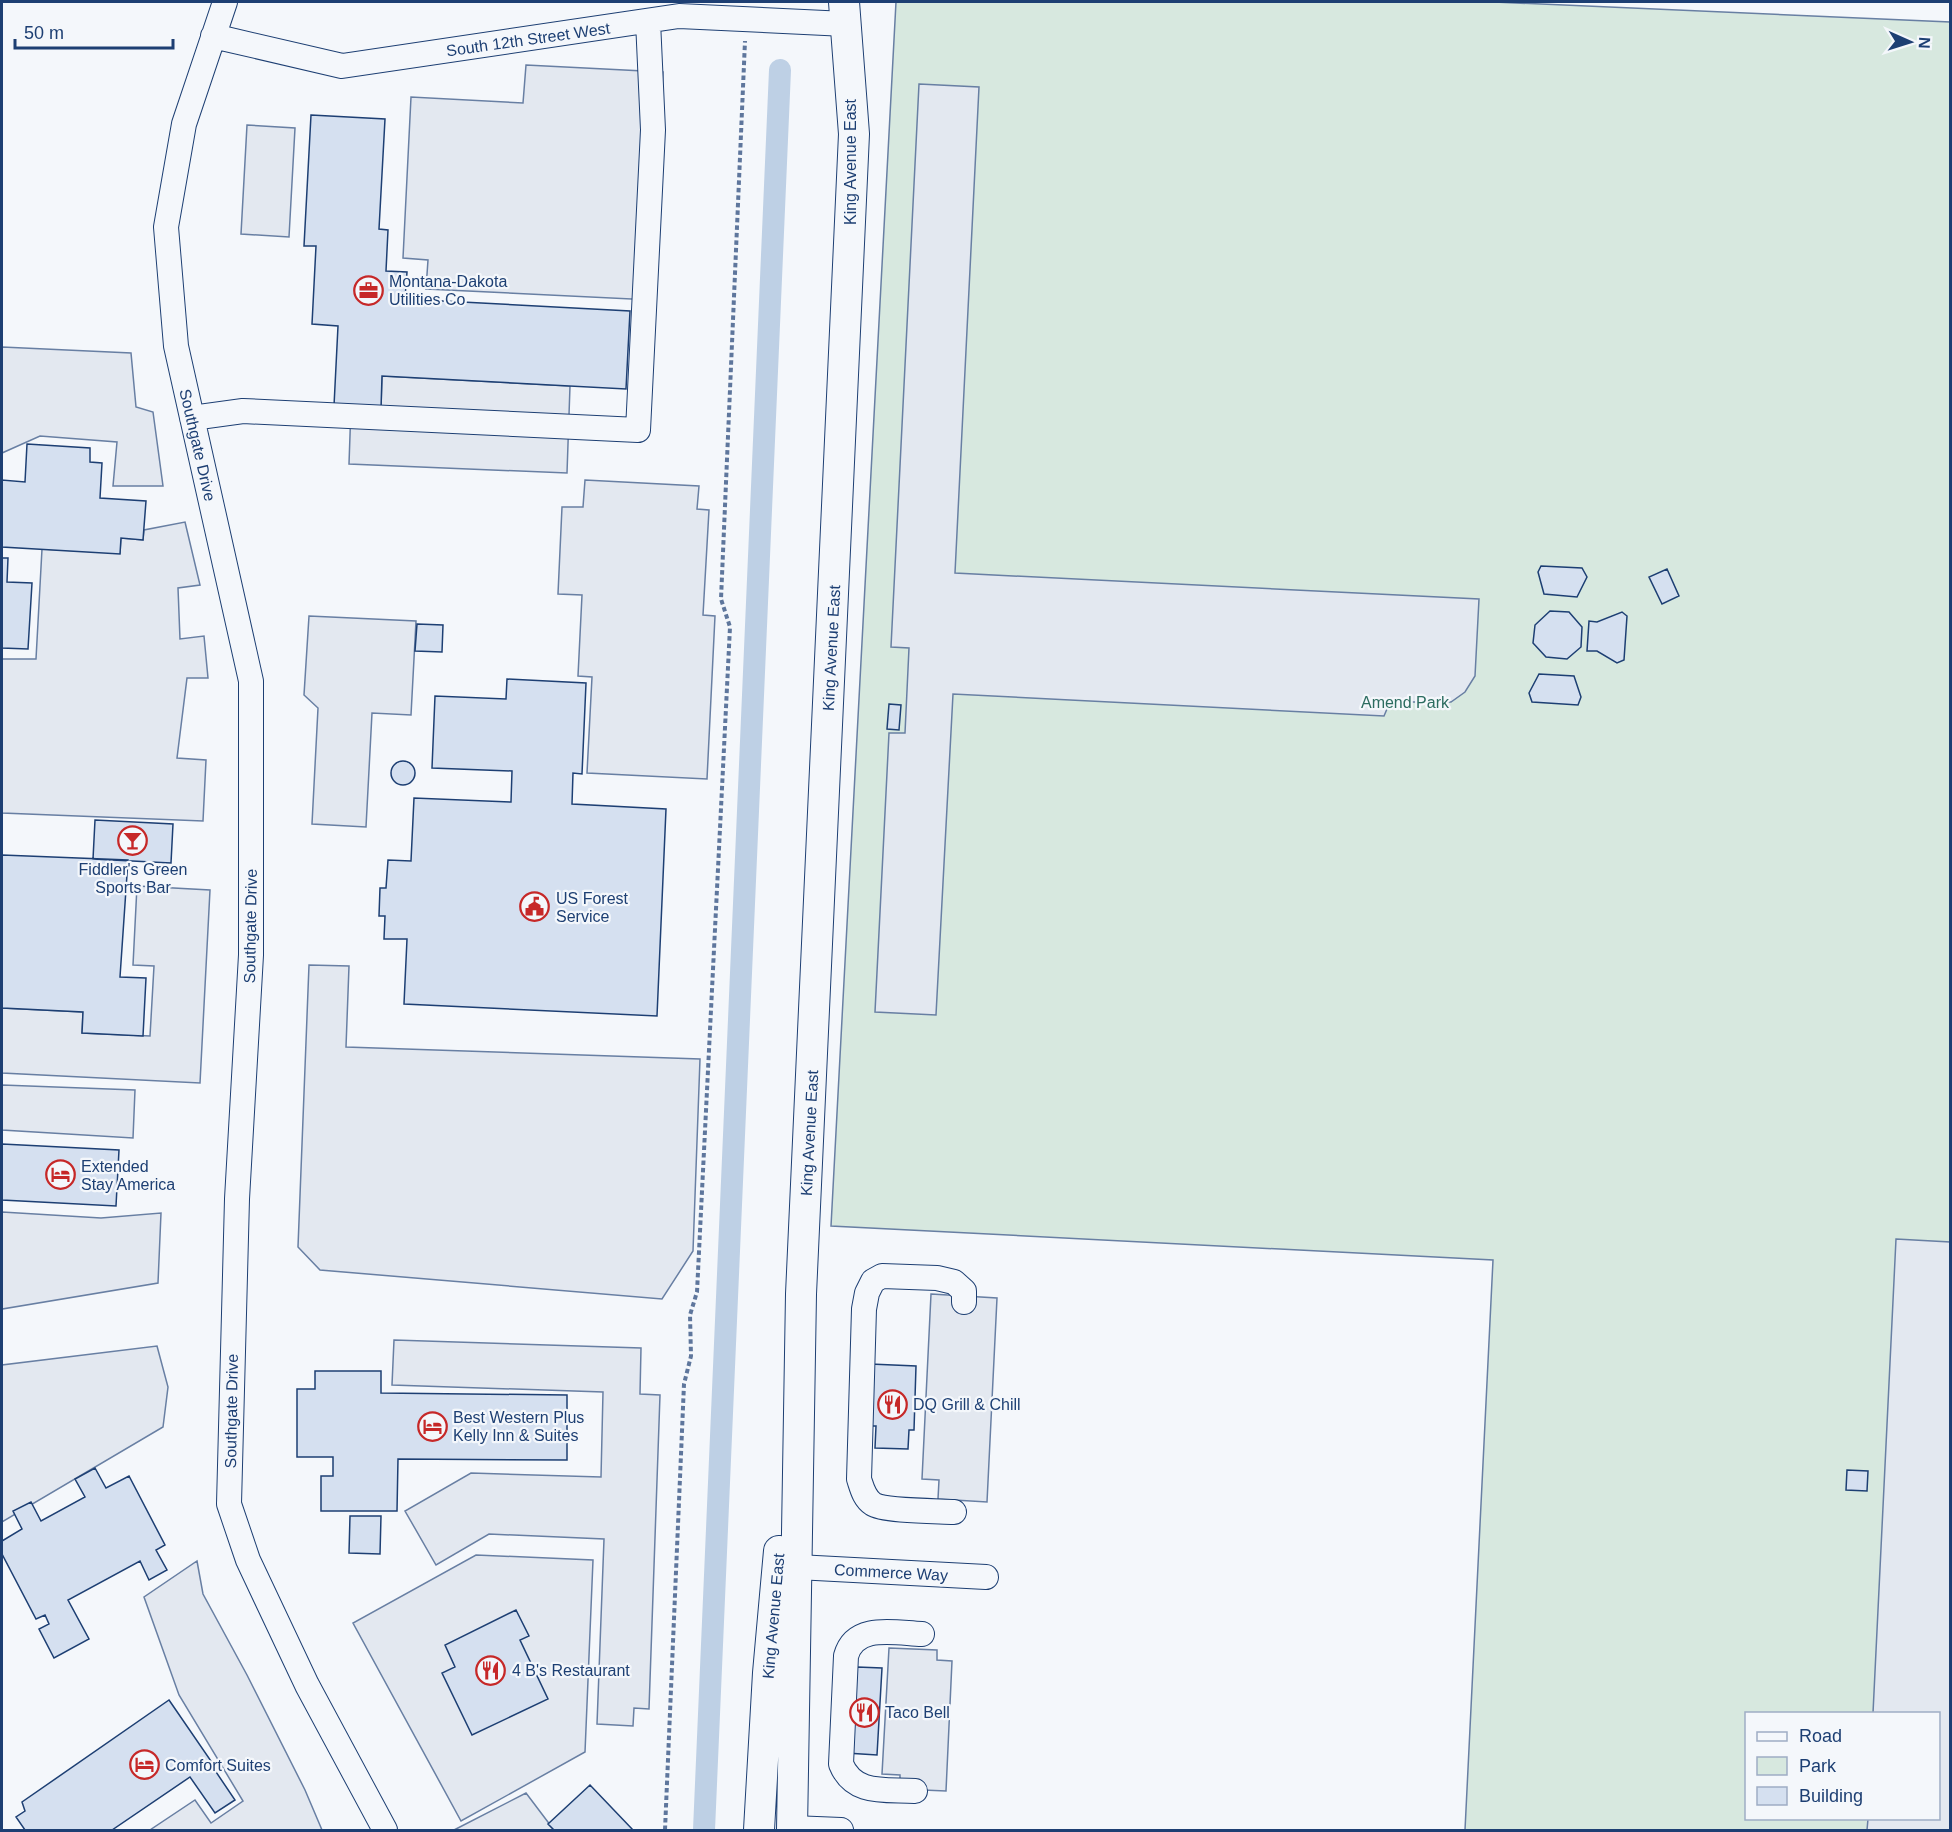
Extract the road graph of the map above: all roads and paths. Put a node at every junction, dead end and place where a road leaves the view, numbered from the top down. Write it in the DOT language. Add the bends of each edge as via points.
graph roads {
  1 [pos="225,2"];
  2 [pos="845,13"];
  3 [pos="746,19"];
  4 [pos="648,21"];
  5 [pos="213,36"];
  6 [pos="192,418"];
  7 [pos="801,1294"];
  8 [pos="964,1302"];
  9 [pos="954,1512"];
  10 [pos="797,1568"];
  11 [pos="986,1577"];
  12 [pos="922,1634"];
  13 [pos="915,1791"];
  14 [pos="792,1829"];
  15 [pos="385,1830"];
  16 [pos="665,1830"];
  17 [pos="759,1830"];
  18 [pos="841,1830"];
  1 -- 5 [label="street, Southgate Drive"];
  2 -- 3 [label="street, South 12th Street West"];
  2 -- 7 [label="main road, King Avenue East" via="854,134"];
  3 -- 4 [label="street, South 12th Street West" via="679,16"];
  3 -- 16 [label="path" via="721,599 730,627 698,1292 690,1315 691,1356 684,1384"];
  4 -- 5 [label="street, South 12th Street West" via="342,66"];
  4 -- 6 [label="street" via="653,130 638,430 243,411"];
  5 -- 6 [label="street, Southgate Drive" via="184,124 166,227 176,346"];
  6 -- 15 [label="street, Southgate Drive" via="251,681 251,956 237,1199 229,1504 248,1560 307,1685"];
  7 -- 10 [label="main road, King Avenue East"];
  7 -- 17 [label="main road, King Avenue East" via="768,1673"];
  8 -- 9 [label="street" via="964,1291 954,1282 882,1276 873,1281 864,1309 859,1479 865,1495 873,1505 885,1508"];
  10 -- 11 [label="street, Commerce Way"];
  10 -- 14 [label="main road, King Avenue East"];
  12 -- 13 [label="street" via="871,1633 858,1637 849,1646 843,1716 841,1764 846,1775 863,1788"];
  14 -- 18 [label="street"];
}
